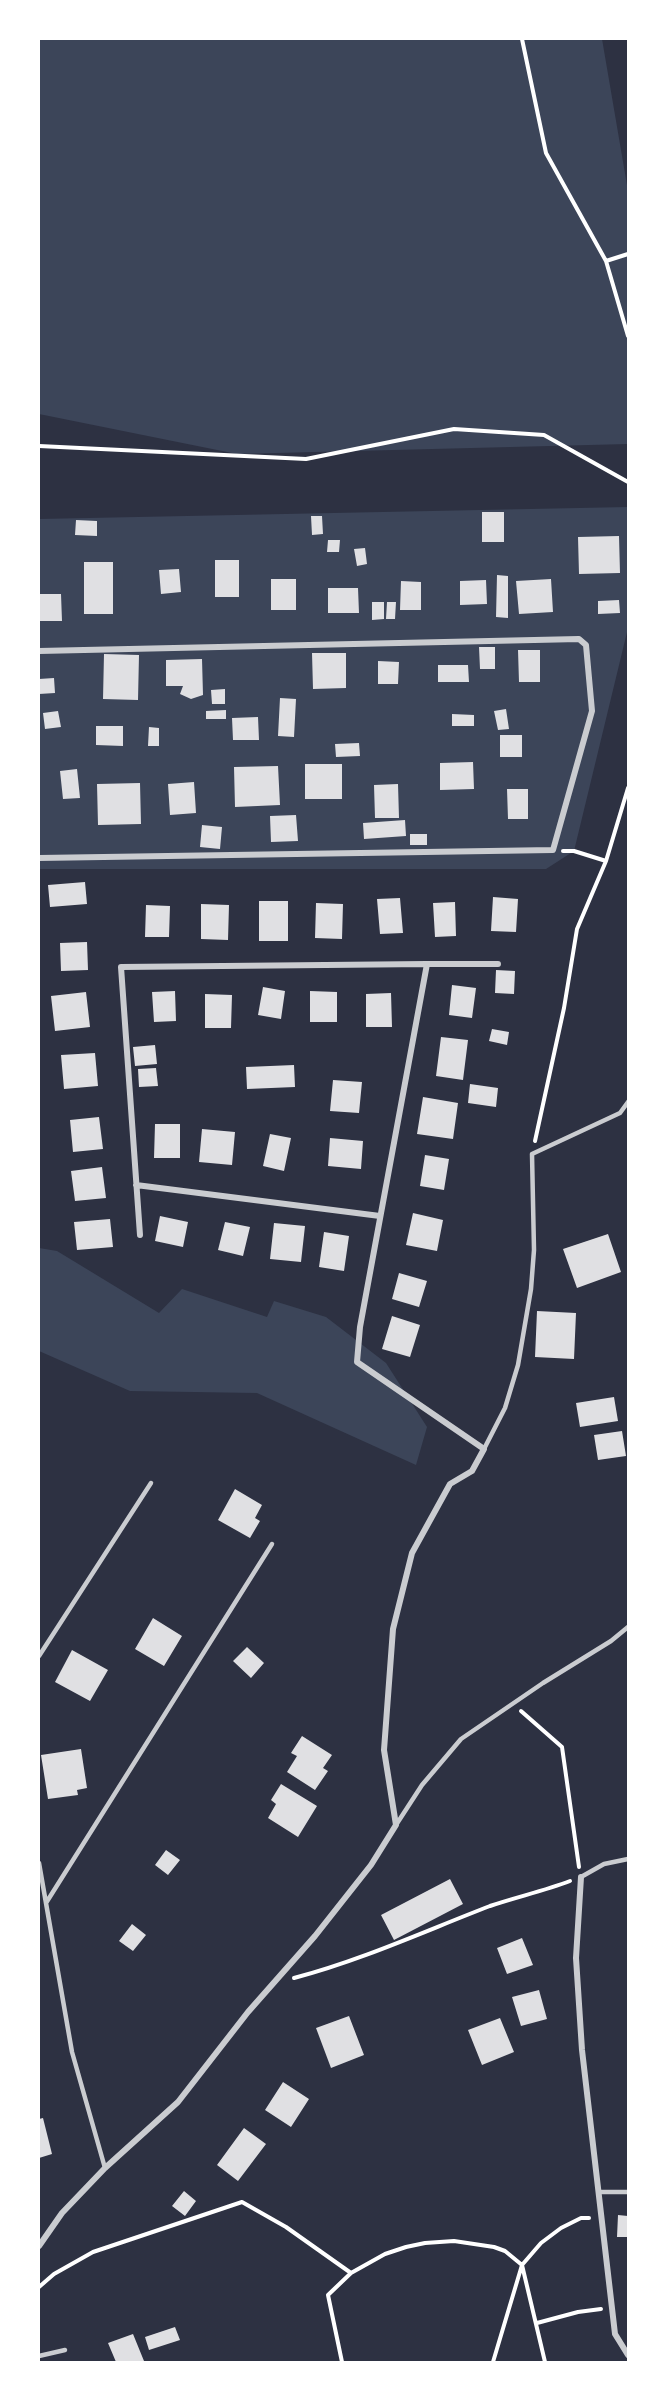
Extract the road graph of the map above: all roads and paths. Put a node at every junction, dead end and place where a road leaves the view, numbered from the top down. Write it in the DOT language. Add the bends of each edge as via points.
graph roads {
  1 [pos="522,39"];
  2 [pos="628,254"];
  3 [pos="606,261"];
  4 [pos="628,336"];
  5 [pos="39,446"];
  6 [pos="628,482"];
  7 [pos="39,651"];
  8 [pos="628,788"];
  9 [pos="553,850"];
  10 [pos="39,858"];
  11 [pos="606,861"];
  12 [pos="498,963"];
  13 [pos="427,964"];
  14 [pos="628,1102"];
  15 [pos="532,1154"];
  16 [pos="136,1185"];
  17 [pos="380,1216"];
  18 [pos="140,1236"];
  19 [pos="484,1449"];
  20 [pos="151,1483"];
  21 [pos="272,1544"];
  22 [pos="628,1627"];
  23 [pos="39,1656"];
  24 [pos="513,1703"];
  25 [pos="396,1825"];
  26 [pos="628,1859"];
  27 [pos="39,1863"];
  28 [pos="581,1877"];
  29 [pos="46,1903"];
  30 [pos="273,1984"];
  31 [pos="105,2168"];
  32 [pos="599,2192"];
  33 [pos="628,2192"];
  34 [pos="602,2217"];
  35 [pos="40,2244"];
  36 [pos="522,2265"];
  37 [pos="351,2273"];
  38 [pos="39,2288"];
  39 [pos="612,2308"];
  40 [pos="537,2323"];
  41 [pos="65,2350"];
  42 [pos="628,2355"];
  43 [pos="39,2356"];
  44 [pos="342,2362"];
  45 [pos="493,2362"];
  46 [pos="545,2362"];
  1 -- 3 [label="path" via="546,153"];
  2 -- 3 [label="path"];
  3 -- 4 [label="path"];
  5 -- 6 [label="path" via="306,459 454,429 544,435"];
  7 -- 9 [label="street" via="579,639 586,645 592,711"];
  8 -- 11 [label="path"];
  9 -- 10 [label="street"];
  9 -- 11 [label="path" via="574,851"];
  11 -- 15 [label="path" via="577,929"];
  12 -- 13 [label="street"];
  13 -- 16 [label="street" via="121,967"];
  13 -- 17 [label="street"];
  14 -- 15 [label="lane" via="620,1113"];
  15 -- 19 [label="lane" via="531,1289 518,1365 505,1408"];
  16 -- 17 [label="street"];
  16 -- 18 [label="street"];
  17 -- 19 [label="street" via="357,1362"];
  19 -- 25 [label="street" via="472,1471 450,1484 412,1553 393,1629 384,1750"];
  20 -- 23 [label="lane"];
  21 -- 29 [label="lane"];
  22 -- 24 [label="lane"];
  24 -- 25 [label="lane" via="461,1739 422,1785"];
  24 -- 28 [label="path" via="562,1747"];
  25 -- 30 [label="street" via="371,1865"];
  26 -- 28 [label="lane" via="604,1864"];
  27 -- 29 [label="lane"];
  28 -- 30 [label="path" via="492,1905 336,1967"];
  28 -- 32 [label="street" via="576,1958"];
  29 -- 31 [label="lane" via="72,2052"];
  30 -- 31 [label="street" via="178,2102"];
  31 -- 35 [label="street" via="62,2213"];
  32 -- 33 [label="lane"];
  32 -- 34 [label="street"];
  34 -- 36 [label="path" via="581,2218 561,2228"];
  34 -- 39 [label="street"];
  36 -- 37 [label="path" via="494,2247 454,2241 425,2242 385,2254"];
  36 -- 40 [label="path"];
  36 -- 45 [label="path"];
  37 -- 38 [label="path" via="286,2227 242,2202 93,2252 54,2274"];
  37 -- 44 [label="path" via="328,2295"];
  39 -- 40 [label="path"];
  39 -- 42 [label="street" via="615,2334"];
  40 -- 46 [label="path"];
  41 -- 43 [label="lane"];
}
